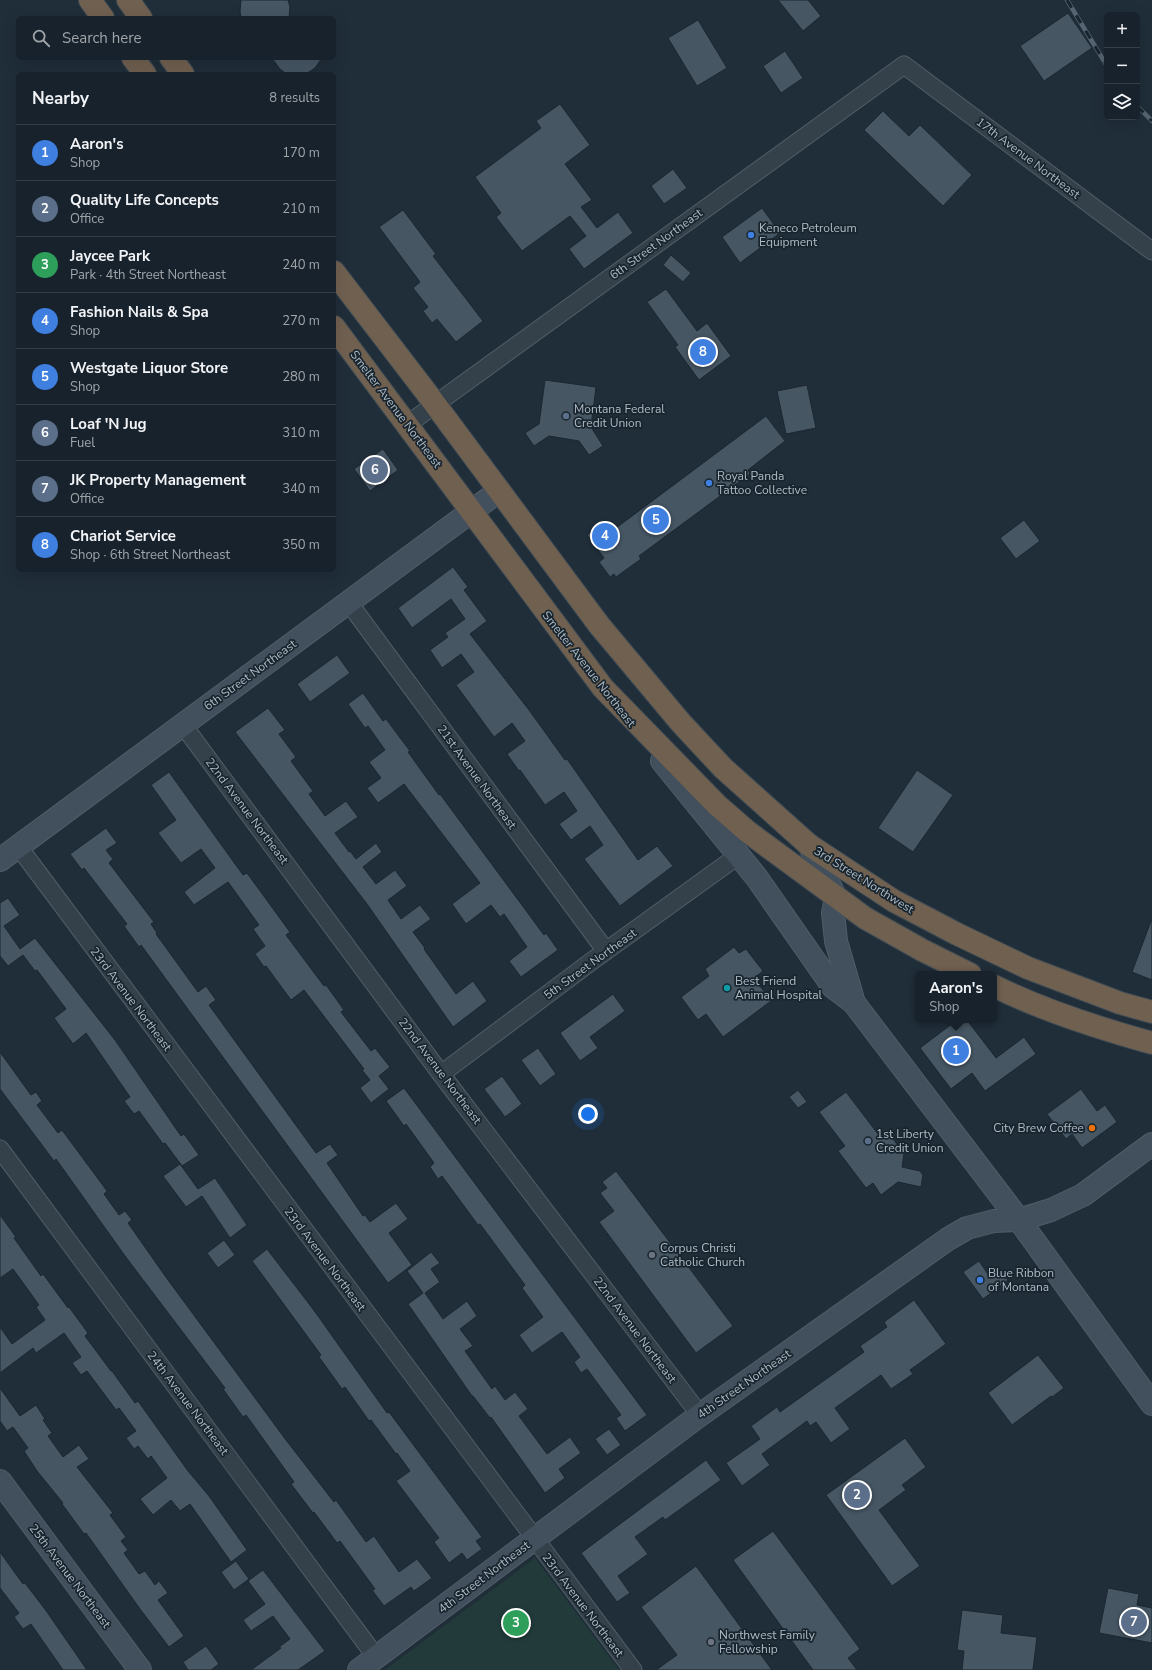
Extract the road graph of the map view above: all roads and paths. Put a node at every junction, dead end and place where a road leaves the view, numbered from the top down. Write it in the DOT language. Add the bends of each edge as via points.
graph roads {
  1 [pos="90,0"];
  2 [pos="128,0"];
  3 [pos="102,16"];
  4 [pos="140,16"];
  5 [pos="134,60"];
  6 [pos="172,60"];
  7 [pos="904,65"];
  8 [pos="144,72"];
  9 [pos="182,72"];
  10 [pos="1152,251"];
  11 [pos="336,275"];
  12 [pos="336,329"];
  13 [pos="435,404"];
  14 [pos="408,424"];
  15 [pos="500,491"];
  16 [pos="471,512"];
  17 [pos="348,603"];
  18 [pos="603,688"];
  19 [pos="183,725"];
  20 [pos="809,845"];
  21 [pos="18,846"];
  22 [pos="740,855"];
  23 [pos="0,860"];
  24 [pos="836,898"];
  25 [pos="606,951"];
  26 [pos="964,971"];
  27 [pos="997,988"];
  28 [pos="854,1003"];
  29 [pos="1152,1012"];
  30 [pos="1152,1043"];
  31 [pos="441,1074"];
  32 [pos="1152,1144"];
  33 [pos="0,1150"];
  34 [pos="1019,1220"];
  35 [pos="1152,1404"];
  36 [pos="700,1415"];
  37 [pos="0,1481"];
  38 [pos="534,1540"];
  39 [pos="368,1664"];
  40 [pos="140,1670"];
  41 [pos="633,1670"];
  1 -- 3 [label="highway"];
  2 -- 4 [label="highway"];
  5 -- 8 [label="highway"];
  6 -- 9 [label="highway"];
  7 -- 10 [label="street, 17th Avenue Northeast"];
  7 -- 13 [label="street, 6th Street Northeast"];
  11 -- 13 [label="highway"];
  12 -- 14 [label="highway, Smelter Avenue Northeast"];
  13 -- 14 [label="street, 6th Street Northeast"];
  13 -- 15 [label="highway"];
  14 -- 16 [label="highway, Smelter Avenue Northeast"];
  15 -- 16 [label="street, 6th Street Northeast"];
  15 -- 20 [label="highway, 3rd Street Northwest" via="600,625 681,723 723,768"];
  16 -- 17 [label="street, 6th Street Northeast"];
  16 -- 18 [label="highway, Smelter Avenue Northeast"];
  17 -- 19 [label="street, 6th Street Northeast"];
  17 -- 25 [label="street, 21st Avenue Northeast"];
  18 -- 22 [label="street, Smelter Avenue Northeast"];
  18 -- 24 [label="highway" via="717,805 743,828"];
  19 -- 21 [label="street, 6th Street Northeast"];
  19 -- 31 [label="street, 22nd Avenue Northeast"];
  20 -- 24 [label="street"];
  20 -- 29 [label="highway, 3rd Street Northwest" via="894,901 957,934 1028,968 1120,1003"];
  21 -- 23 [label="street, 6th Street Northeast"];
  21 -- 38 [label="street, 23rd Avenue Northeast"];
  22 -- 25 [label="street, 5th Street Northeast"];
  22 -- 28 [label="street, Smelter Avenue Northeast" via="833,987"];
  24 -- 26 [label="highway" via="872,922"];
  24 -- 28 [label="street, Smelter Avenue Northeast" via="833,913 836,941"];
  25 -- 31 [label="street, 5th Street Northeast"];
  27 -- 30 [label="highway" via="1077,1020"];
  28 -- 34 [label="street, Smelter Avenue Northeast"];
  31 -- 36 [label="street, 22nd Avenue Northeast"];
  32 -- 34 [label="street, 4th Street Northeast" via="1083,1195 1051,1210"];
  33 -- 39 [label="street, 24th Avenue Northeast"];
  34 -- 35 [label="street, Smelter Avenue Northeast"];
  34 -- 36 [label="street, 4th Street Northeast" via="994,1221 967,1228 948,1239"];
  36 -- 38 [label="street, 4th Street Northeast"];
  37 -- 40 [label="street, 25th Avenue Northeast"];
  38 -- 39 [label="street, 4th Street Northeast"];
  38 -- 41 [label="street, 23rd Avenue Northeast"];
}
